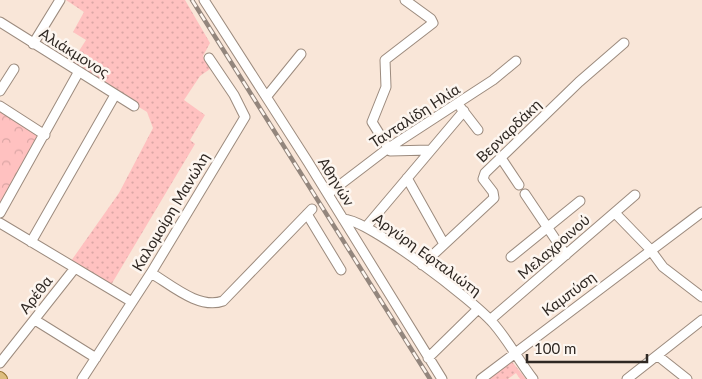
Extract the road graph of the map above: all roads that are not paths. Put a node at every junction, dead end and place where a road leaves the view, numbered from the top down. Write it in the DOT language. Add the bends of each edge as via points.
graph roads {
  1 [pos="60,0"];
  2 [pos="204,0"];
  3 [pos="405,0"];
  4 [pos="0,22"];
  5 [pos="624,43"];
  6 [pos="33,44"];
  7 [pos="301,54"];
  8 [pos="208,58"];
  9 [pos="516,61"];
  10 [pos="14,69"];
  11 [pos="78,73"];
  12 [pos="0,91"];
  13 [pos="115,95"];
  14 [pos="266,96"];
  15 [pos="0,106"];
  16 [pos="134,106"];
  17 [pos="461,107"];
  18 [pos="478,130"];
  19 [pos="45,135"];
  20 [pos="387,149"];
  21 [pos="430,150"];
  22 [pos="501,158"];
  23 [pos="407,178"];
  24 [pos="518,185"];
  25 [pos="328,194"];
  26 [pos="525,194"];
  27 [pos="635,195"];
  28 [pos="580,201"];
  29 [pos="702,212"];
  30 [pos="0,213"];
  31 [pos="614,213"];
  32 [pos="343,219"];
  33 [pos="0,223"];
  34 [pos="366,227"];
  35 [pos="547,228"];
  36 [pos="32,242"];
  37 [pos="444,244"];
  38 [pos="651,250"];
  39 [pos="566,255"];
  40 [pos="510,257"];
  41 [pos="422,265"];
  42 [pos="76,268"];
  43 [pos="341,270"];
  44 [pos="151,273"];
  45 [pos="702,297"];
  46 [pos="132,302"];
  47 [pos="478,309"];
  48 [pos="35,320"];
  49 [pos="490,320"];
  50 [pos="702,320"];
  51 [pos="514,353"];
  52 [pos="658,356"];
  53 [pos="96,358"];
  54 [pos="428,358"];
  55 [pos="0,363"];
  56 [pos="82,379"];
  57 [pos="442,379"];
  58 [pos="481,379"];
  59 [pos="533,379"];
  60 [pos="627,379"];
  61 [pos="687,379"];
  1 -- 6 [label="street"];
  2 -- 14 [label="street, Αθηνών"];
  3 -- 20 [label="street" via="433,23 384,63 386,87 372,122"];
  4 -- 6 [label="street, Αλιάκμονος"];
  5 -- 22 [label="street, Βερναρδάκη"];
  6 -- 11 [label="street, Αλιάκμονος"];
  7 -- 14 [label="street"];
  8 -- 44 [label="street, Καλομοίρη Μανώλη" via="245,117"];
  9 -- 17 [label="street, Τανταλίδη Ηλία"];
  10 -- 12 [label="street"];
  11 -- 13 [label="street, Αλιάκμονος"];
  11 -- 19 [label="street"];
  13 -- 16 [label="street, Αλιάκμονος"];
  13 -- 36 [label="street"];
  14 -- 25 [label="street, Αθηνών"];
  15 -- 19 [label="street"];
  17 -- 18 [label="street"];
  17 -- 20 [label="street, Τανταλίδη Ηλία"];
  17 -- 21 [label="street"];
  19 -- 30 [label="street"];
  20 -- 21 [label="street" via="396,152"];
  20 -- 25 [label="street, Τανταλίδη Ηλία"];
  21 -- 23 [label="street"];
  22 -- 24 [label="street"];
  22 -- 37 [label="street, Βερναρδάκη" via="483,177 494,198"];
  23 -- 34 [label="street"];
  23 -- 37 [label="street"];
  25 -- 32 [label="street, Αθηνών"];
  26 -- 35 [label="street"];
  27 -- 31 [label="street, Μελαχροινού"];
  28 -- 35 [label="street"];
  29 -- 38 [label="street, Καμπύση"];
  31 -- 38 [label="street"];
  31 -- 39 [label="street, Μελαχροινού"];
  32 -- 34 [label="street, Αργύρη Εφταλιώτη" via="354,220"];
  32 -- 54 [label="street, Αθηνών"];
  33 -- 36 [label="street"];
  34 -- 41 [label="street, Αργύρη Εφταλιώτη"];
  35 -- 39 [label="street"];
  35 -- 40 [label="street"];
  36 -- 42 [label="street"];
  37 -- 41 [label="street, Βερναρδάκη"];
  38 -- 45 [label="street" via="663,267"];
  38 -- 51 [label="street, Καμπύση"];
  39 -- 49 [label="street, Μελαχροινού"];
  41 -- 47 [label="street, Αργύρη Εφταλιώτη"];
  42 -- 46 [label="street"];
  42 -- 48 [label="street, Αρέθα"];
  43 -- 44 [label="street" via="310,211 227,298 215,303 201,301"];
  44 -- 46 [label="street, Καλομοίρη Μανώλη"];
  46 -- 53 [label="street, Καλομοίρη Μανώλη"];
  47 -- 49 [label="street, Αργύρη Εφταλιώτη"];
  47 -- 54 [label="street"];
  48 -- 53 [label="street"];
  48 -- 55 [label="street, Αρέθα"];
  49 -- 51 [label="street, Αργύρη Εφταλιώτη"];
  50 -- 52 [label="street"];
  51 -- 58 [label="street, Καμπύση"];
  51 -- 59 [label="street, Αργύρη Εφταλιώτη"];
  52 -- 60 [label="street"];
  52 -- 61 [label="street"];
  53 -- 56 [label="street, Καλομοίρη Μανώλη"];
  54 -- 57 [label="street, Αθηνών"];
}
